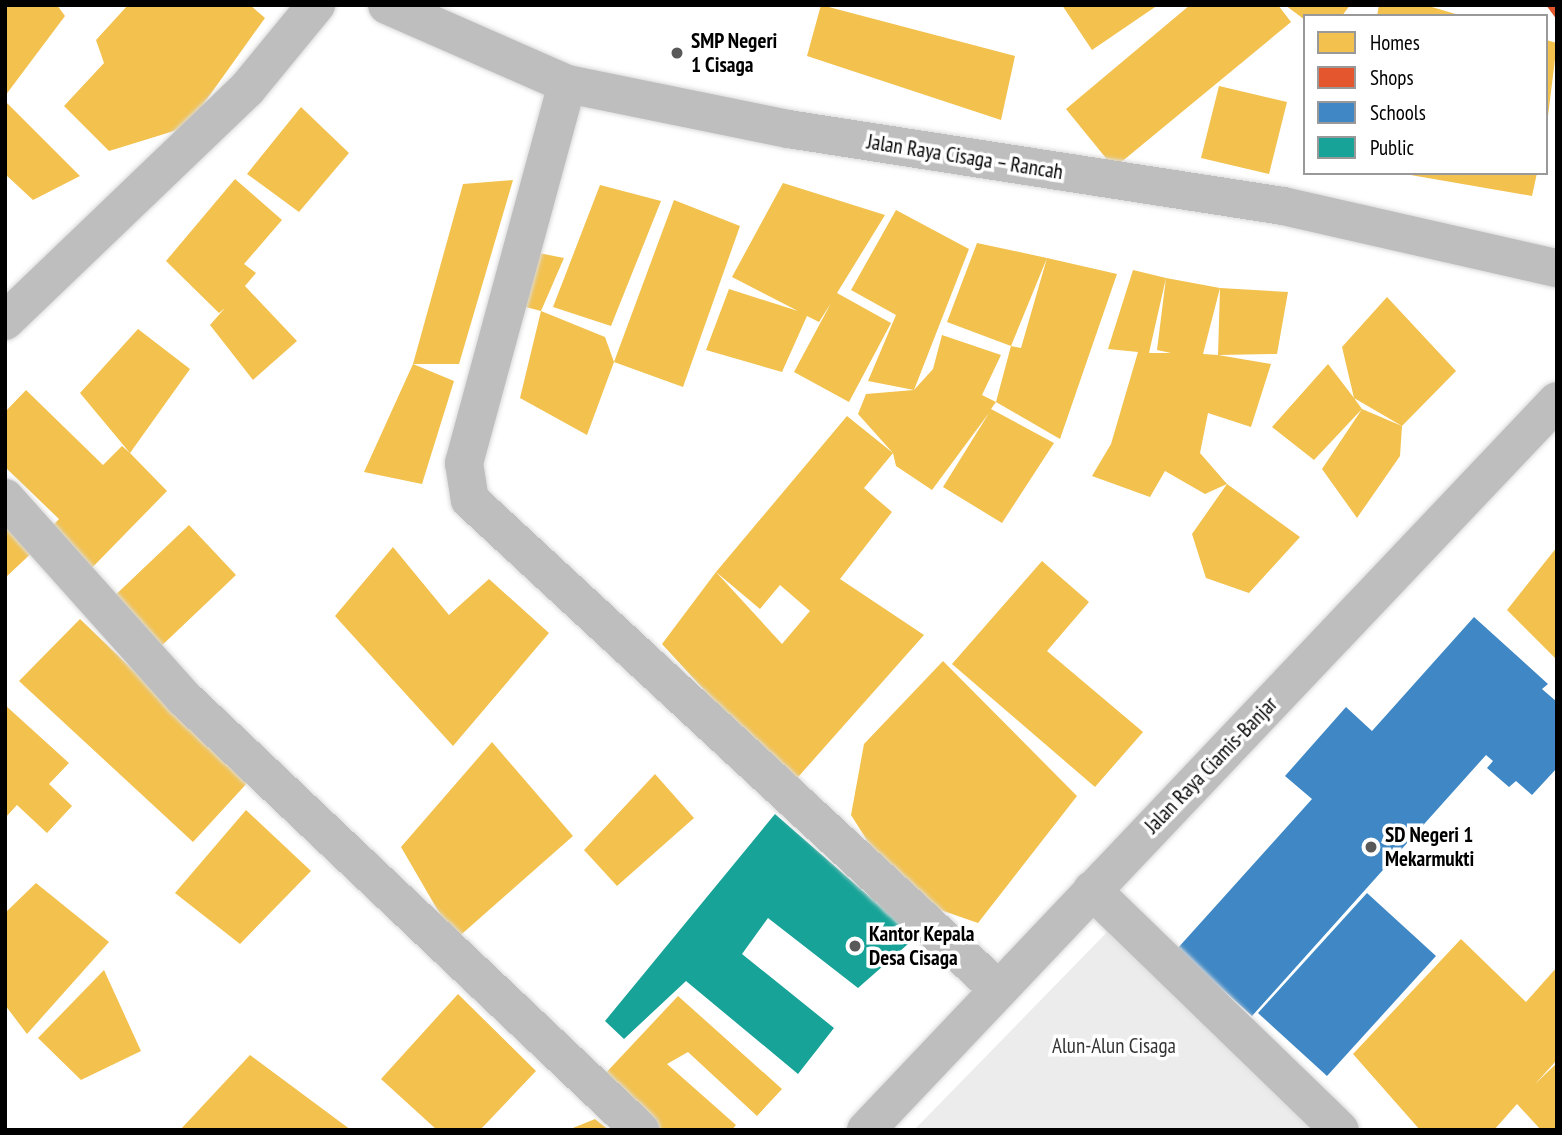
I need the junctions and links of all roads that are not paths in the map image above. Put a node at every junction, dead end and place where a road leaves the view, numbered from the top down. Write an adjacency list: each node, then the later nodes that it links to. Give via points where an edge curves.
1 (316, 5): 5 (main road, via 247,89)
2 (387, 5): 3 (main road, Jalan Raya Cisaga – Rancah)
3 (567, 84): 4 (main road, Jalan Raya Cisaga – Rancah, via 788,129 1283,206); 9 (main road, via 464,463 470,500)
4 (1557, 268)
5 (5, 321)
6 (1557, 401): 8 (main road, Jalan Raya Ciamis-Banjar)
7 (5, 498): 10 (main road, via 185,699)
8 (1092, 890): 9 (main road, Jalan Raya Ciamis-Banjar); 12 (main road)
9 (999, 990): 11 (main road, Jalan Raya Ciamis-Banjar)
10 (640, 1130)
11 (866, 1130)
12 (1340, 1130)

